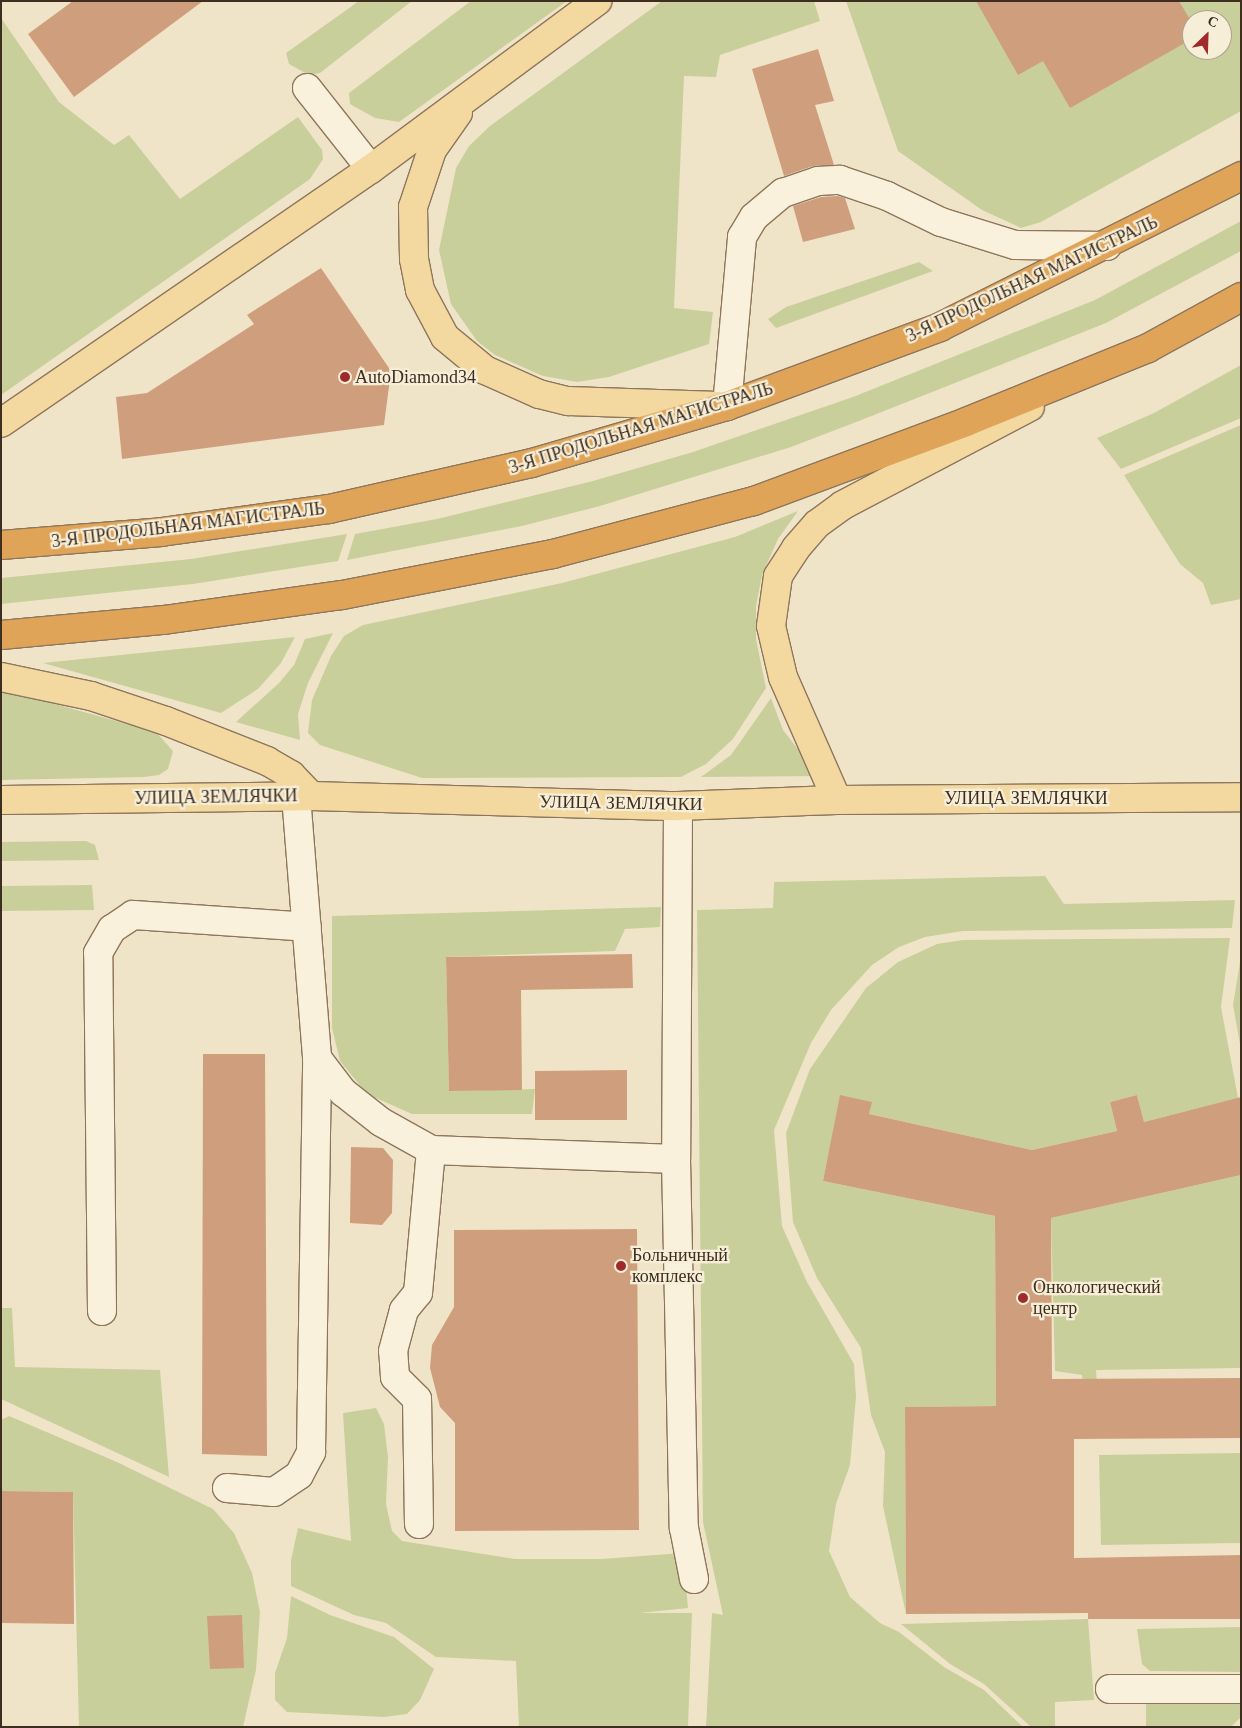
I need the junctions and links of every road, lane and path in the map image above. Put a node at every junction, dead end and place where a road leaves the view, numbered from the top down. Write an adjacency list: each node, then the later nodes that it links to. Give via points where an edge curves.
1 (597, 1): 2 (main road)
2 (487, 79): 4 (main road); 9 (main road, via 442,131 421,178 413,207 414,259 420,290 445,337 484,370 539,394 568,401)
3 (307, 88): 4 (lane)
4 (371, 169): 10 (main road)
5 (1241, 176): 6 (highway, 3-Я ПРОДОЛЬНАЯ МАГИСТРАЛЬ)
6 (1107, 246): 9 (highway, 3-Я ПРОДОЛЬНАЯ МАГИСТРАЛЬ, via 940,327); 9 (lane, via 1015,245 941,222 887,196 840,180 818,181 783,193 754,217 742,237)
7 (1241, 297): 8 (highway)
8 (1148, 348): 12 (highway, via 966,422 754,501 552,554 342,595 164,620); 17 (main road, via 869,489 817,524 796,548 778,576 771,626 792,703)
9 (727, 406): 11 (highway, 3-Я ПРОДОЛЬНАЯ МАГИСТРАЛЬ, via 532,463 329,509 161,532)
10 (1, 423)
11 (1, 545)
12 (1, 635)
13 (1, 677): 14 (main road, via 91,696 174,724 267,761 291,775)
14 (304, 796): 16 (main road, УЛИЦА ЗЕМЛЯЧКИ); 18 (main road, УЛИЦА ЗЕМЛЯЧКИ); 19 (lane)
15 (1241, 797): 17 (main road, УЛИЦА ЗЕМЛЯЧКИ)
16 (1, 800)
17 (837, 800): 18 (main road, УЛИЦА ЗЕМЛЯЧКИ)
18 (678, 806): 22 (lane)
19 (307, 927): 20 (lane); 23 (lane, via 133,915 112,929 98,953)
20 (318, 1058): 21 (lane, via 343,1092 364,1110); 24 (lane, via 311,1452 299,1475 274,1492)
21 (431, 1150): 22 (lane); 25 (lane, via 418,1292 404,1310 393,1351 395,1376 416,1399)
22 (676, 1159): 26 (lane, via 684,1528)
23 (102, 1312)
24 (227, 1488)
25 (419, 1524)
26 (694, 1579)
27 (1110, 1689): 28 (lane)
28 (1241, 1689)

